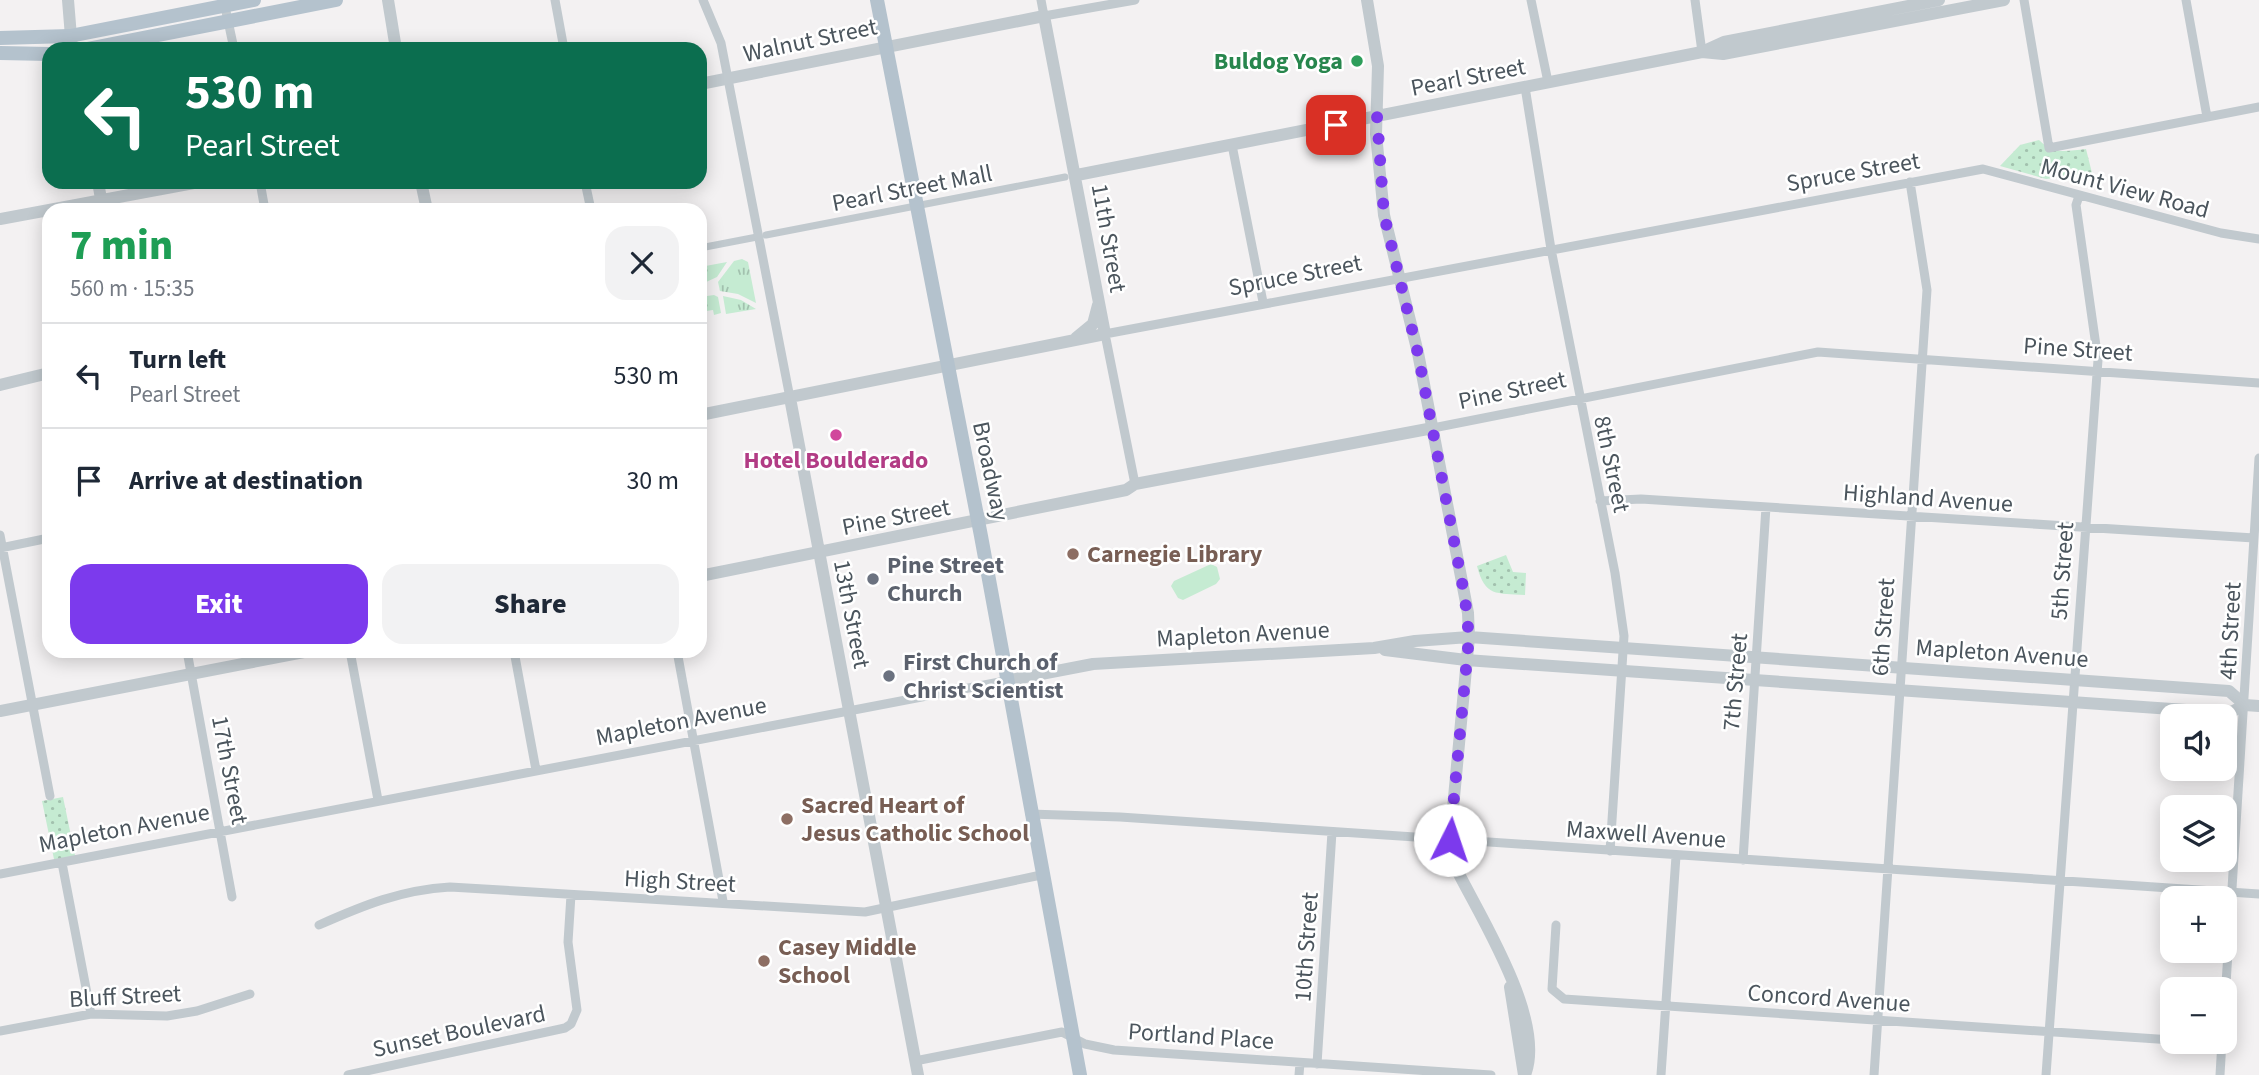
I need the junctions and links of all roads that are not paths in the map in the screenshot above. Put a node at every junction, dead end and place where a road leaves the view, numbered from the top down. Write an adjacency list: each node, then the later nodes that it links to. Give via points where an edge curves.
1 (68, 0): 26 (street)
2 (254, 0): 18 (main road)
3 (336, 0): 22 (main road)
4 (388, 0): 30 (street)
5 (555, 0): 31 (street)
6 (703, 0): 36 (street, 13th Street, via 719,34)
7 (877, 0): 32 (main road, Broadway)
8 (1041, 0): 19 (street, 11th Street)
9 (1135, 0): 19 (street, Walnut Street)
10 (1367, 0): 41 (street, via 1378,66)
11 (1531, 0): 37 (street)
12 (1695, 0): 33 (street)
13 (1861, 0): 21 (street)
14 (1939, 0): 21 (street, Pearl Street)
15 (2004, 0): 21 (street, Pearl Street)
16 (2024, 0): 42 (street, via 2049,148)
17 (2186, 0): 42 (street)
18 (225, 3): 22 (street); 27 (main road)
19 (1044, 16): 20 (street, Walnut Street); 24 (street, 11th Street)
20 (1017, 21): 24 (street, via 1033,22); 32 (street, Walnut Street)
21 (1865, 21): 33 (street, Pearl Street, via 1723,54)
22 (229, 22): 28 (main road); 29 (street)
23 (0, 38): 25 (main road)
24 (1049, 38): 45 (street, 11th Street)
25 (57, 42)
26 (71, 42)
27 (75, 42)
28 (124, 42)
29 (233, 42)
30 (395, 42)
31 (563, 42)
32 (886, 46): 36 (street, Walnut Street); 50 (main road, Broadway)
33 (1702, 52): 37 (street, Pearl Street)
34 (0, 53): 35 (main road)
35 (42, 54)
36 (729, 78): 38 (street, Walnut Street); 69 (street, 13th Street)
37 (1548, 82): 39 (street, Pearl Street)
38 (707, 83)
39 (1525, 87): 41 (street, Pearl Street); 57 (street, 8th Street)
40 (2259, 107): 42 (street)
41 (1377, 116): 43 (street, Pearl Street); 58 (street, via 1384,215)
42 (2207, 117)
43 (1232, 145): 45 (street, Pearl Street); 60 (street)
44 (1983, 169): 46 (street, Spruce Street); 48 (street, Mount View Road)
45 (1071, 176): 50 (street, Pearl Street Mall); 59 (street, 11th Street)
46 (1910, 182): 57 (street, Spruce Street); 63 (street, 6th Street, via 1927,290)
47 (169, 189): 49 (street)
48 (2079, 196): 55 (street, Mount View Road); 65 (street, 5th Street, via 2076,205 2098,344)
49 (110, 203)
50 (916, 207): 53 (street, Pearl Street Mall); 64 (main road, Broadway)
51 (42, 213): 52 (street)
52 (0, 219)
53 (766, 235)
54 (757, 237): 56 (street)
55 (2259, 239)
56 (707, 247)
57 (1551, 249): 58 (street, Spruce Street); 70 (street, 8th Street)
58 (1399, 277): 60 (street, Spruce Street); 72 (street)
59 (1098, 295): 61 (street, 11th Street); 62 (street, via 1093,324)
60 (1263, 302): 61 (street, Spruce Street)
61 (1105, 334): 62 (street, Spruce Street); 74 (street, 11th Street)
62 (1072, 341): 64 (street, Spruce Street)
63 (1922, 360): 65 (street, Pine Street); 70 (street, Pine Street, via 1818,352); 77 (street, 6th Street)
64 (946, 366): 69 (street, Spruce Street); 78 (main road, Broadway)
65 (2097, 372): 67 (street, Pine Street); 79 (street, 5th Street)
66 (42, 375): 68 (street)
67 (2259, 383)
68 (0, 385)
69 (789, 392): 71 (street, Spruce Street); 84 (street, 13th Street)
70 (1579, 398): 72 (street, Pine Street); 75 (street, 8th Street)
71 (707, 413)
72 (1433, 428): 74 (street, Pine Street); 86 (street)
73 (2259, 458): 81 (street, 4th Street)
74 (1135, 484): 78 (street, Pine Street, via 1126,490)
75 (1600, 500): 76 (street, Highland Avenue); 88 (street, 8th Street)
76 (1766, 507): 77 (street, Highland Avenue); 89 (street, 7th Street)
77 (1912, 516): 79 (street, Highland Avenue); 96 (street, 6th Street)
78 (976, 521): 84 (street, Pine Street); 100 (main road, Broadway)
79 (2085, 527): 81 (street, Highland Avenue); 99 (street, 5th Street)
80 (0, 535): 83 (street)
81 (2254, 538): 105 (street, 4th Street)
82 (42, 539): 83 (street)
83 (1, 548): 104 (street)
84 (818, 552): 85 (street, Pine Street); 107 (street, 13th Street)
85 (707, 575)
86 (1469, 637): 87 (street, Mapleton Avenue); 88 (street, Mapleton Avenue); 95 (street)
87 (1374, 648): 95 (street, Mapleton Avenue); 100 (street, Mapleton Avenue, via 1093,664)
88 (1624, 648): 89 (street, Mapleton Avenue); 97 (street, 8th Street)
89 (1756, 657): 96 (street, Mapleton Avenue); 101 (street, 7th Street)
90 (188, 658): 98 (street, 17th Street)
91 (271, 658): 98 (street)
92 (351, 658): 112 (street)
93 (514, 658): 110 (street)
94 (678, 658): 109 (street)
95 (1466, 660): 97 (street, Mapleton Avenue); 116 (street)
96 (1902, 667): 99 (street, Mapleton Avenue); 102 (street, 6th Street)
97 (1622, 671): 101 (street, Mapleton Avenue); 117 (street, 8th Street)
98 (191, 673): 104 (street); 114 (street, 17th Street)
99 (2074, 680): 103 (street, 5th Street); 105 (street, Mapleton Avenue, via 2229,691)
100 (1005, 681): 107 (street, Mapleton Avenue); 113 (main road, Broadway)
101 (1752, 681): 102 (street, Mapleton Avenue); 119 (street, 7th Street)
102 (1900, 689): 103 (street, Mapleton Avenue); 121 (street, 6th Street)
103 (2072, 703): 105 (street, Mapleton Avenue, via 2229,713); 124 (street, 5th Street)
104 (31, 705): 108 (street); 111 (street)
105 (2245, 705): 106 (street, Mapleton Avenue); 125 (street, 4th Street)
106 (2259, 706)
107 (850, 710): 109 (street, Mapleton Avenue); 132 (street, 13th Street)
108 (0, 711)
109 (694, 740): 110 (street, Mapleton Avenue); 131 (street)
110 (536, 770): 112 (street, Mapleton Avenue)
111 (50, 796)
112 (378, 800): 114 (street, Mapleton Avenue)
113 (1030, 814): 115 (street, Maxwell Avenue); 123 (main road, Broadway)
114 (220, 831): 120 (street, Mapleton Avenue); 130 (street, 17th Street)
115 (1332, 832): 116 (street, Maxwell Avenue); 146 (street, 10th Street)
116 (1450, 840): 117 (street, Maxwell Avenue); 152 (street, via 1459,874 1510,980)
117 (1610, 851): 118 (street, Maxwell Avenue)
118 (1676, 856): 119 (street, Maxwell Avenue); 136 (street)
119 (1742, 860): 121 (street, Maxwell Avenue)
120 (62, 863): 122 (street, Mapleton Avenue); 137 (street)
121 (1888, 869): 124 (street, Maxwell Avenue); 138 (street, 6th Street)
122 (0, 874)
123 (1041, 875): 132 (street, High Street); 141 (main road, Broadway)
124 (2060, 881): 126 (street, Maxwell Avenue); 140 (street, 5th Street)
125 (2232, 886)
126 (2160, 887)
127 (2237, 892): 128 (street, Maxwell Avenue)
128 (2259, 894)
129 (570, 895): 131 (street, High Street); 133 (street, High Street, via 417,889 373,901); 147 (street, Sunset Boulevard, via 568,942 577,1010 571,1024)
130 (232, 897)
131 (723, 901): 132 (street, High Street, via 865,912)
132 (886, 906): 144 (street, 13th Street)
133 (319, 925)
134 (1556, 925): 136 (street, Concord Avenue, via 1552,989 1560,998)
135 (250, 994): 137 (street, Bluff Street, via 197,1012 167,1016)
136 (1665, 1006): 138 (street, Concord Avenue); 153 (street)
137 (91, 1014): 139 (street, Bluff Street)
138 (1878, 1020): 140 (street, Concord Avenue); 154 (street, 6th Street)
139 (0, 1031)
140 (2049, 1032): 142 (street, Concord Avenue); 155 (street, 5th Street)
141 (1070, 1034): 144 (street, Portland Place, via 1052,1033); 145 (street, Portland Place, via 1085,1044 1114,1050); 149 (main road, Broadway)
142 (2160, 1039)
143 (2221, 1054): 156 (street)
144 (915, 1062): 148 (street, 13th Street)
145 (1300, 1063): 146 (street, Portland Place); 150 (street)
146 (1317, 1064): 151 (street, Portland Place)
147 (348, 1075)
148 (918, 1075)
149 (1080, 1075)
150 (1299, 1075)
151 (1491, 1075)
152 (1525, 1075)
153 (1661, 1075)
154 (1874, 1075)
155 (2046, 1075)
156 (2220, 1075)

